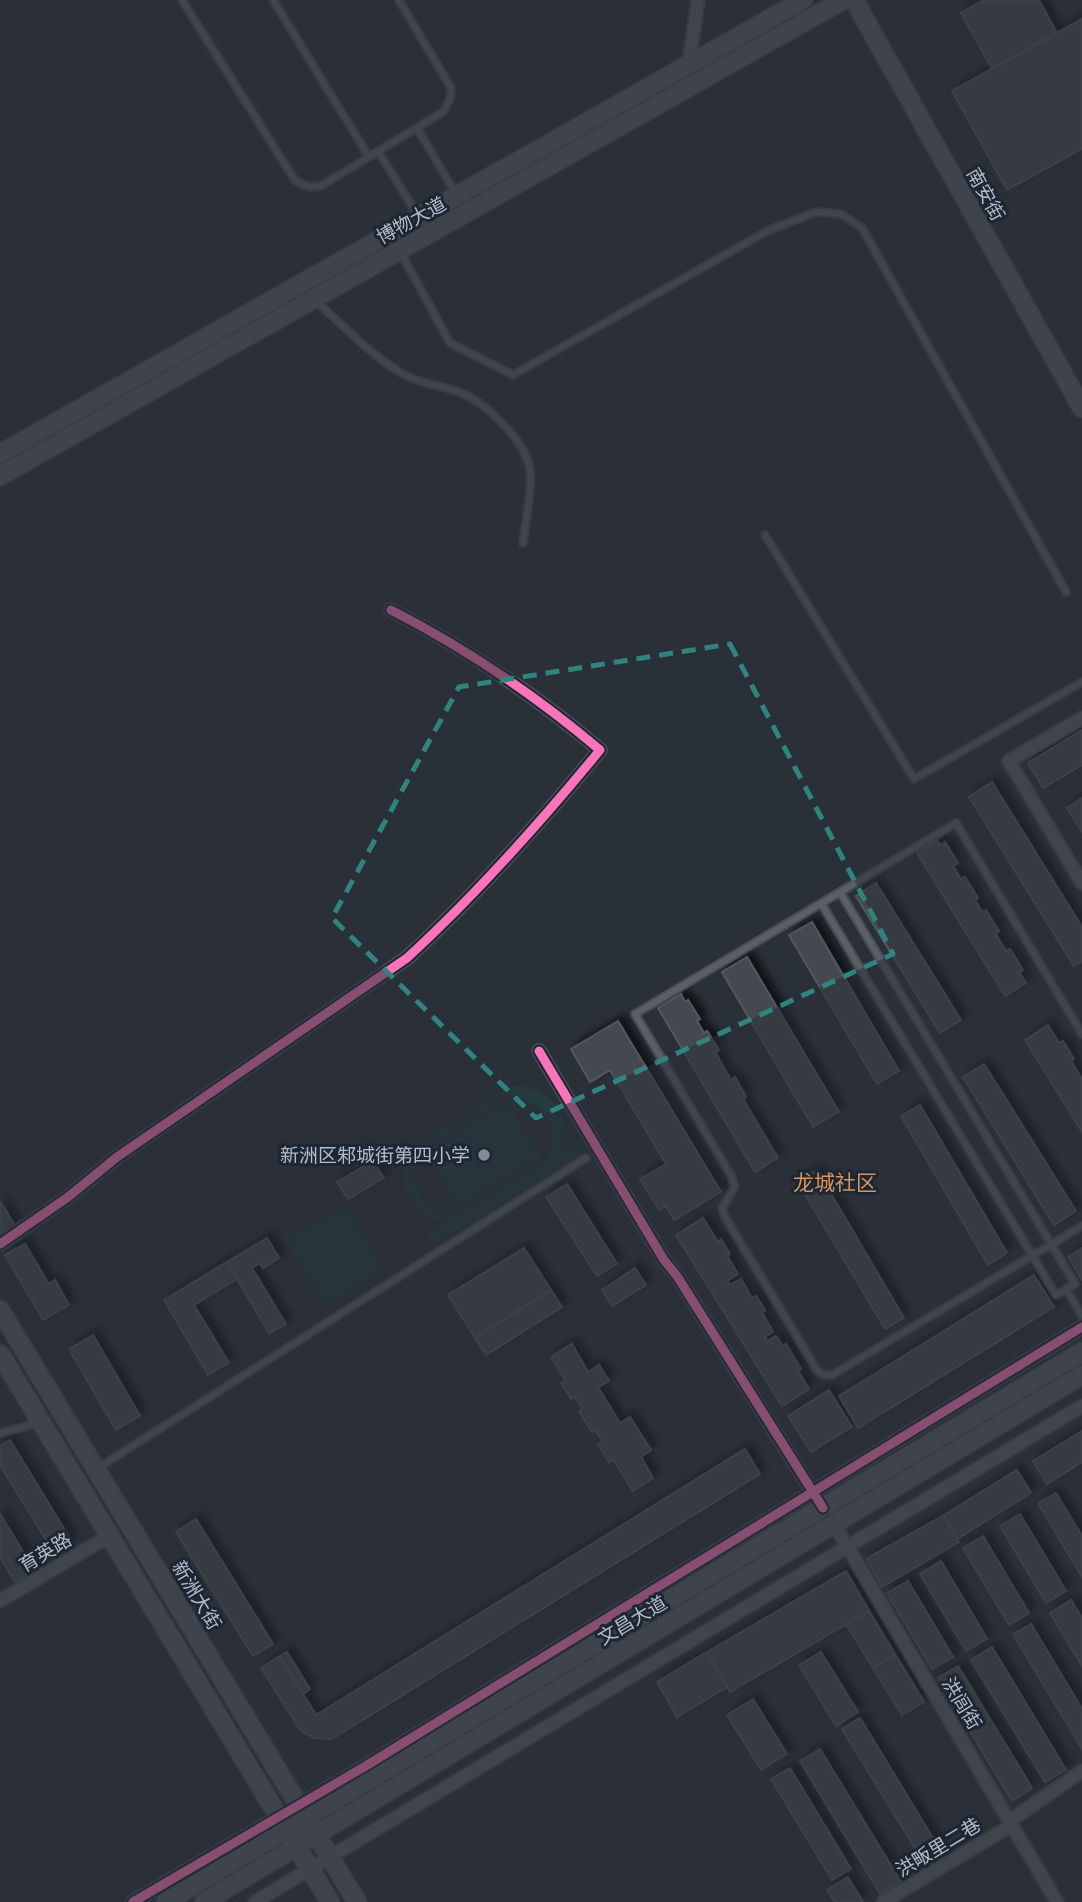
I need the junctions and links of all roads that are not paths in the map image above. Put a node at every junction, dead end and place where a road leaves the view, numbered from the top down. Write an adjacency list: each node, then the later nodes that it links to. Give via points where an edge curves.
1 (182, 0): 11 (lane, via 294,179 321,186)
2 (273, 0): 11 (lane)
3 (399, 0): 9 (lane, via 452,88 443,112)
4 (698, 0): 8 (street)
5 (803, 0): 8 (main road, 博物大道)
6 (843, 0): 14 (main road, 博物大道)
7 (853, 0): 16 (main road, 南安街)
8 (689, 64): 12 (main road, 博物大道)
9 (417, 128): 10 (lane); 12 (lane)
10 (378, 151): 11 (lane); 13 (lane)
11 (369, 157)
12 (457, 195): 13 (main road, 博物大道)
13 (419, 217): 17 (main road, 博物大道)
14 (399, 251): 15 (main road, 博物大道); 21 (lane, via 450,343 513,375 767,231 816,212 849,217 862,228)
15 (314, 299): 18 (main road, 博物大道); 20 (lane, via 397,369 477,401 515,438 530,472)
16 (1082, 408)
17 (0, 454)
18 (0, 476)
19 (765, 536): 23 (lane, via 914,779)
20 (523, 544)
21 (1066, 592)
22 (391, 610): 32 (street, via 496,670 600,750 542,821 407,958 117,1157)
23 (1082, 682)
24 (1082, 718): 25 (street, via 1009,761)
25 (1082, 883)
26 (840, 892): 27 (lane); 28 (lane, via 956,823); 33 (lane)
27 (821, 903): 34 (lane); 34 (lane, via 635,1014 732,1175 735,1187 722,1208 732,1229 823,1375 832,1375)
28 (1082, 1034)
29 (539, 1051): 46 (street, via 664,1260)
30 (586, 1158): 45 (lane)
31 (1082, 1226): 33 (lane)
32 (0, 1244)
33 (1051, 1244): 34 (lane); 35 (lane, via 1075,1283)
34 (1032, 1256): 35 (lane, via 1056,1295)
35 (1066, 1289): 37 (lane)
36 (0, 1310): 45 (main road, 新洲大街)
37 (1082, 1316)
38 (1082, 1327): 46 (street)
39 (1082, 1352): 47 (main road, 文昌大道)
40 (0, 1354): 43 (main road)
41 (1082, 1375): 48 (main road, 文昌大道)
42 (1082, 1406): 50 (street)
43 (41, 1423): 44 (lane); 49 (main road)
44 (0, 1433)
45 (96, 1469): 53 (main road, 新洲大街)
46 (813, 1492): 47 (street); 53 (street)
47 (822, 1508): 53 (main road, 文昌大道)
48 (834, 1524): 50 (street, 洪闾街); 56 (main road, 文昌大道)
49 (109, 1536): 51 (street, 育英路); 54 (main road)
50 (847, 1547): 55 (street, 洪闾街); 58 (street)
51 (0, 1601)
52 (1082, 1771): 55 (street, 洪畈里二巷)
53 (302, 1812): 54 (main road, 文昌大道); 56 (main road, 新洲大街)
54 (283, 1823): 57 (main road); 61 (street); 62 (main road, 文昌大道)
55 (1011, 1823): 60 (street, 洪畈里二巷); 67 (street, 洪闾街)
56 (316, 1835): 57 (main road, 文昌大道); 58 (main road, 新洲大街)
57 (296, 1846): 59 (main road); 63 (main road, 文昌大道)
58 (330, 1857): 59 (street); 66 (main road, 新洲大街)
59 (310, 1869): 64 (street); 65 (main road)
60 (892, 1900)
61 (133, 1902)
62 (166, 1902)
63 (204, 1902)
64 (255, 1902)
65 (330, 1902)
66 (357, 1902)
67 (1057, 1902)

